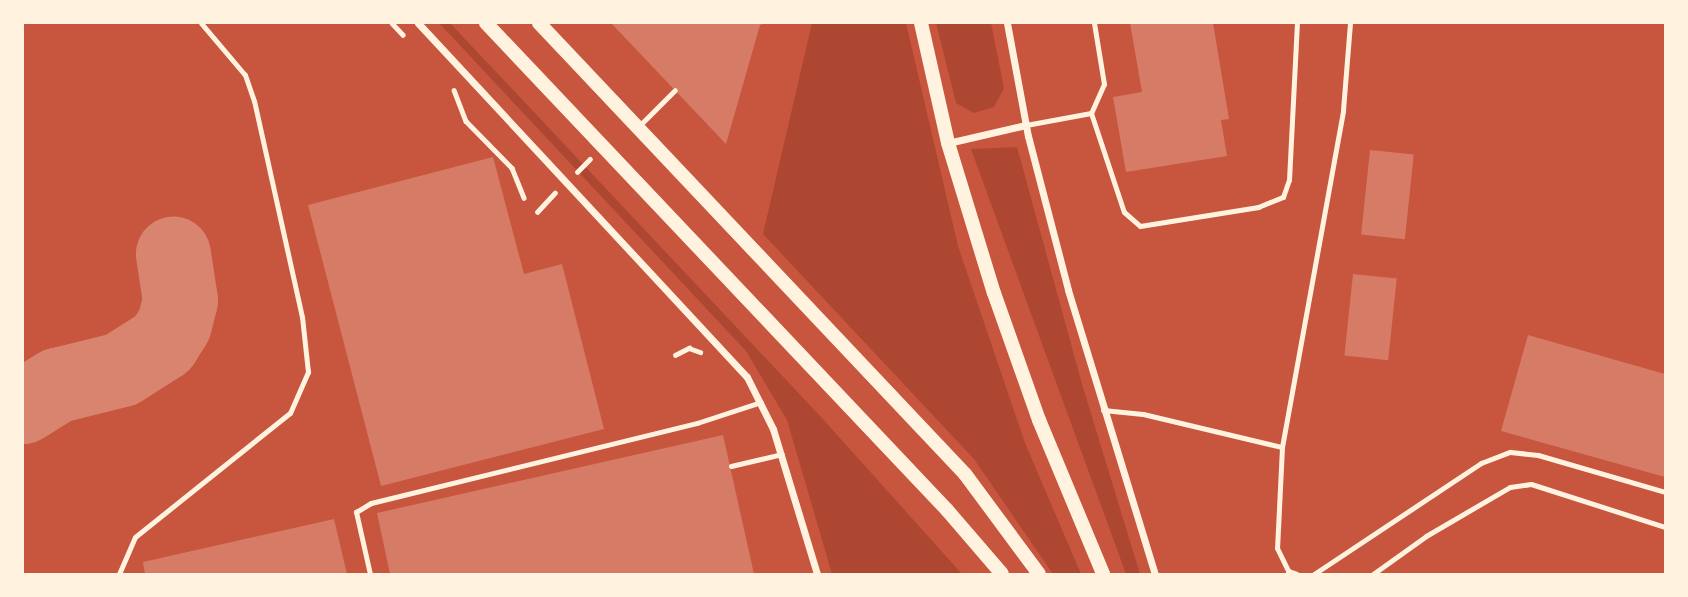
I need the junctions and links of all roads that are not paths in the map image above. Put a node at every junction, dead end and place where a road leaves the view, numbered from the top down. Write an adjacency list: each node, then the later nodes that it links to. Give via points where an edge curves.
1 (201, 23): 22 (lane, via 245,75 254,101 302,317 308,372 290,412 135,537)
2 (418, 23): 15 (street, via 723,345)
3 (486, 23): 25 (main road)
4 (539, 23): 13 (main road)
5 (921, 23): 14 (main road)
6 (1007, 23): 12 (street)
7 (1094, 23): 11 (lane, via 1104,84)
8 (1297, 23): 11 (lane, via 1289,180 1275,204 1140,226 1124,212)
9 (1350, 23): 17 (lane, via 1343,110)
10 (675, 90): 13 (lane)
11 (1091, 113): 12 (lane)
12 (1026, 125): 14 (street); 16 (street)
13 (638, 127): 26 (main road, via 965,474)
14 (948, 143): 27 (main road, via 1014,354)
15 (761, 402): 18 (street); 23 (lane, via 696,423 372,503 356,512)
16 (1102, 410): 17 (lane, via 1143,414); 28 (street)
17 (1282, 447): 29 (lane, via 1277,548 1289,571)
18 (782, 454): 19 (lane); 24 (street)
19 (731, 466)
20 (1665, 492): 30 (lane, via 1538,455 1510,452 1481,463)
21 (1665, 527): 31 (lane, via 1531,484 1510,487 1437,529)
22 (119, 574)
23 (370, 574)
24 (817, 574)
25 (1002, 574)
26 (1039, 574)
27 (1103, 574)
28 (1155, 574)
29 (1297, 574)
30 (1314, 574)
31 (1373, 574)

